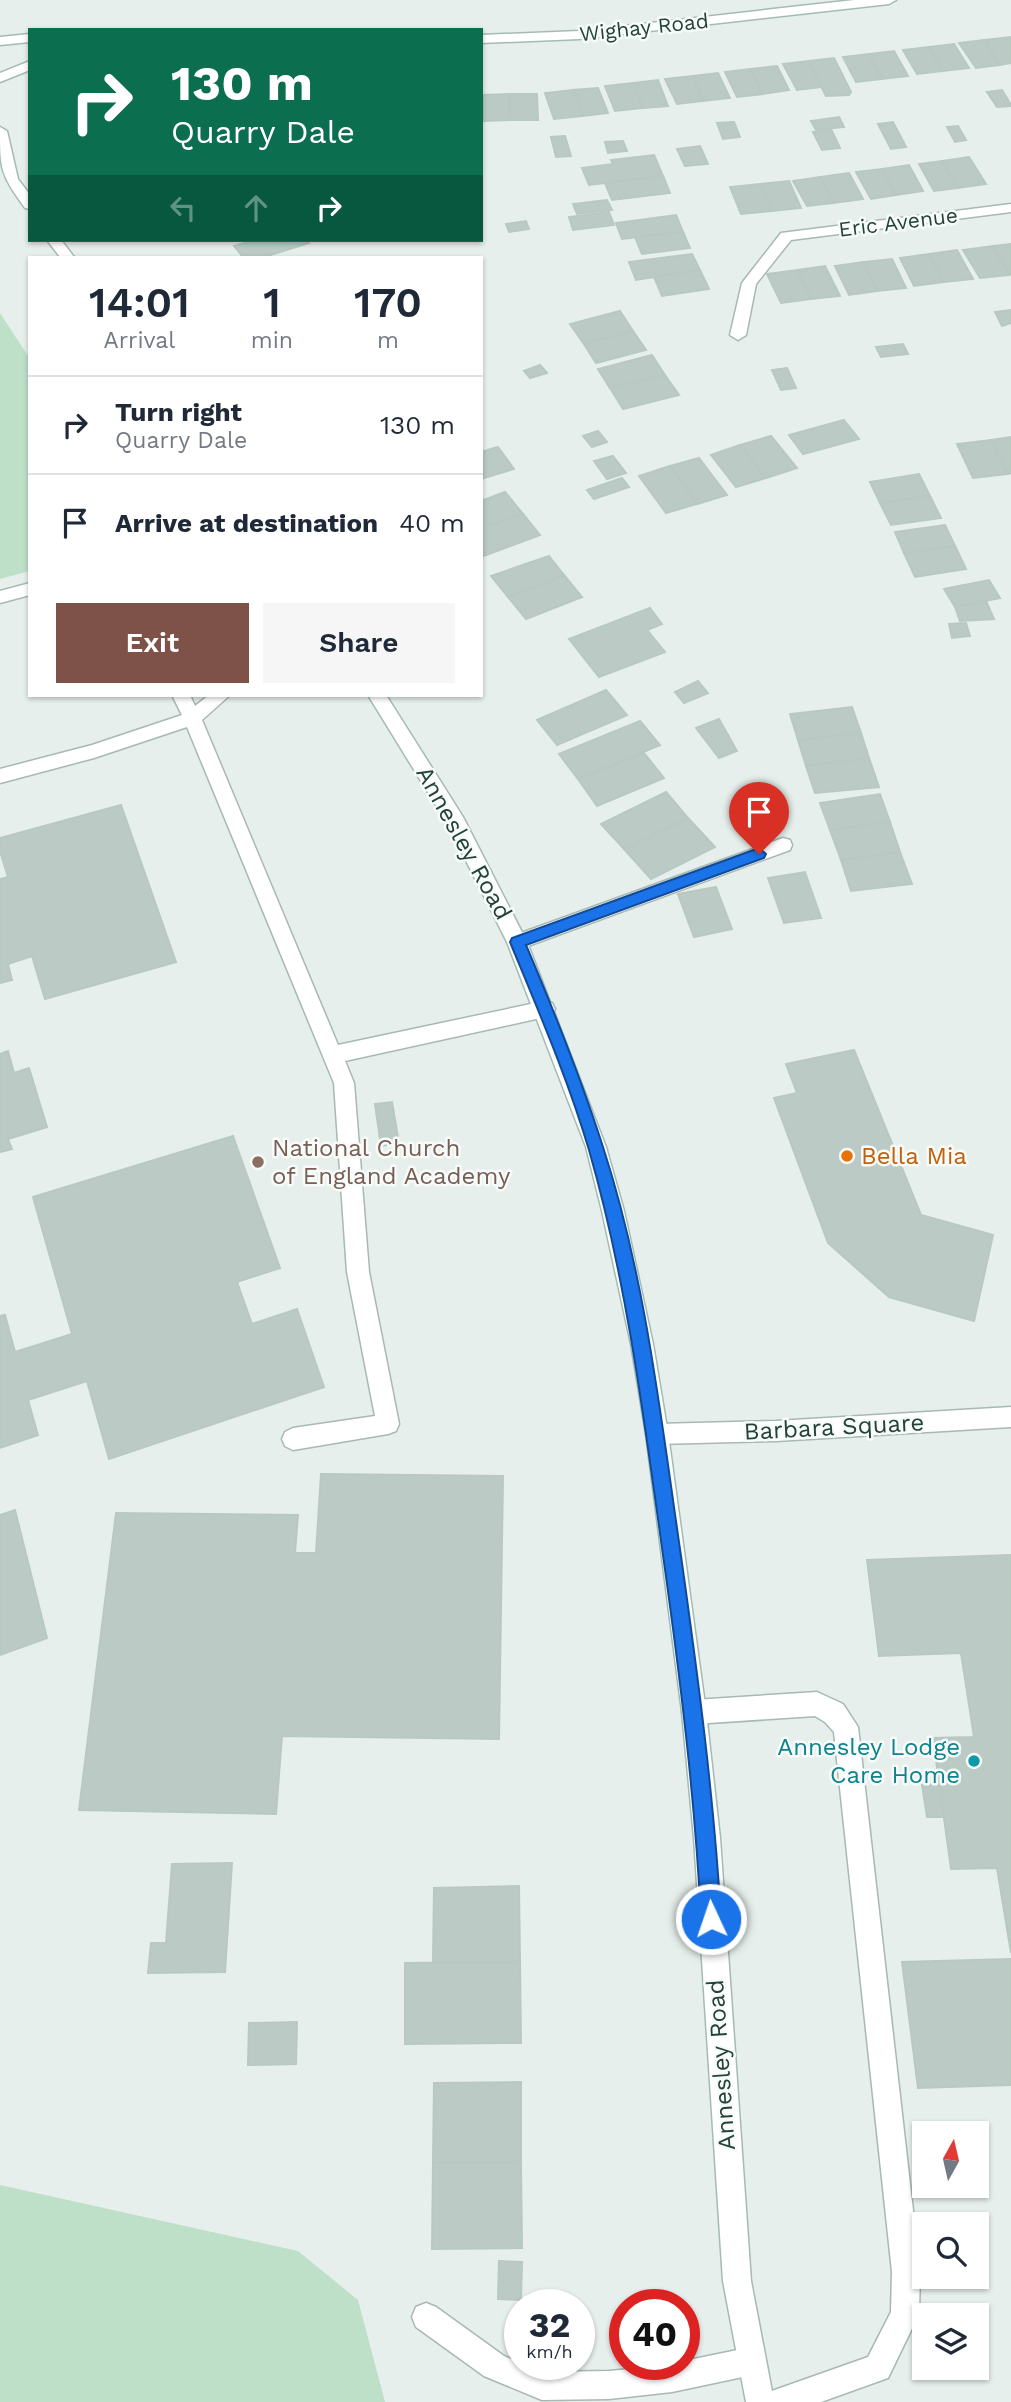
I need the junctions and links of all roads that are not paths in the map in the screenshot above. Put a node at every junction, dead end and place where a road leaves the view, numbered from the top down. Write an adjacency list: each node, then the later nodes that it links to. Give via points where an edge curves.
1 (889, 0): 2 (street, Wighay Road)
2 (817, 4): 4 (street, Wighay Road, via 579,35)
3 (28, 38): 5 (street)
4 (483, 39)
5 (0, 41)
6 (28, 66): 7 (street)
7 (0, 78)
8 (0, 131): 9 (street)
9 (6, 176): 10 (street)
10 (28, 203)
11 (1011, 208): 14 (street, Eric Avenue, via 786,236 749,283)
12 (56, 242): 13 (street)
13 (66, 256)
14 (738, 335)
15 (28, 590): 16 (street)
16 (0, 597)
17 (182, 697): 20 (street)
18 (218, 697): 20 (street)
19 (378, 697): 23 (street, Annesley Road, via 456,822)
20 (192, 718): 21 (street); 25 (street)
21 (0, 776)
22 (783, 845): 23 (street)
23 (517, 942): 24 (street, Annesley Road)
24 (545, 1009): 25 (street); 27 (street, Annesley Road, via 610,1198)
25 (332, 1055): 28 (street, via 344,1083 358,1272 388,1424)
26 (1011, 1417): 27 (street, Barbara Square)
27 (657, 1434): 29 (street, Annesley Road)
28 (293, 1438)
29 (694, 1712): 31 (street, Annesley Road, via 737,2281); 33 (street, via 817,1704 834,1713 846,1727 906,2272 905,2314 878,2368)
30 (426, 2317): 31 (street, via 494,2366 542,2386 672,2378)
31 (752, 2361): 32 (street, Annesley Road)
32 (760, 2402)
33 (779, 2402)

